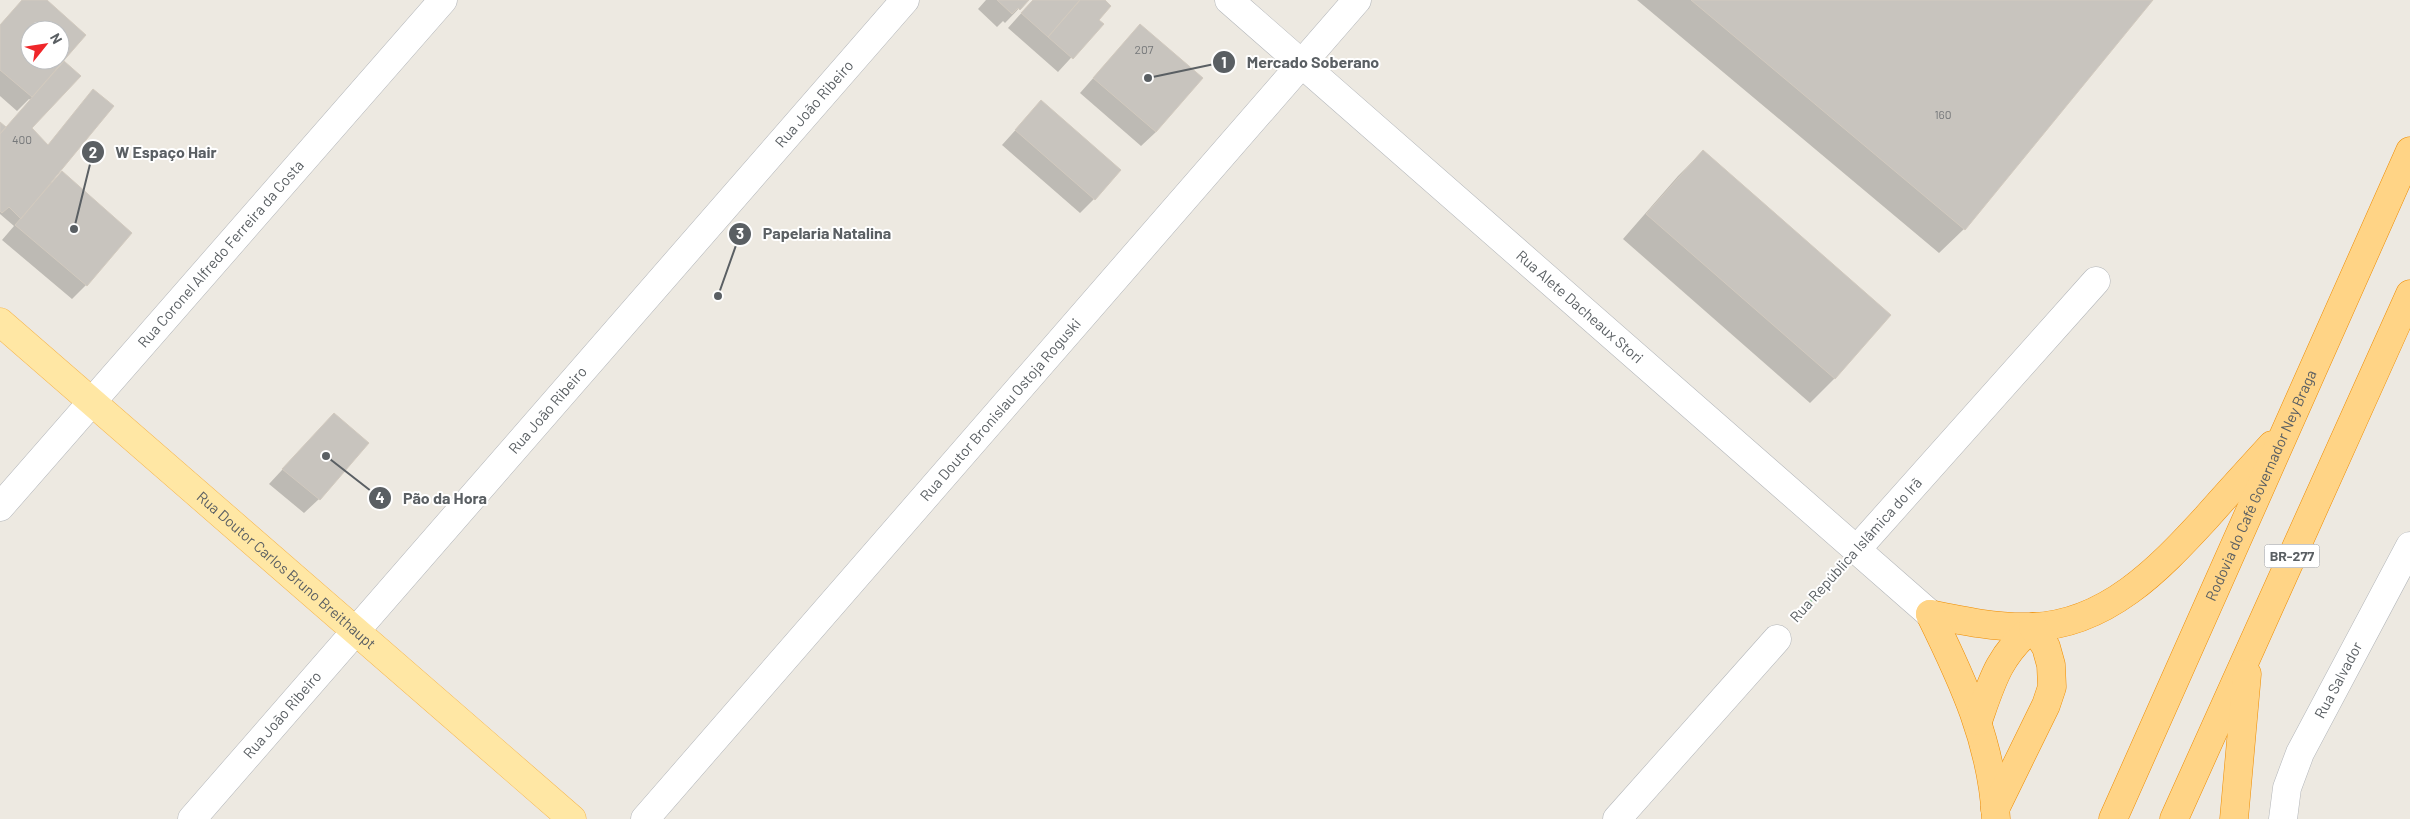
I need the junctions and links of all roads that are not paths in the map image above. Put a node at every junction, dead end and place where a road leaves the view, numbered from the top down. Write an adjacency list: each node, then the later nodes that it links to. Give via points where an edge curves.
1 (443, 0): 10 (street, Rua Coronel Alfredo Ferreira da Costa)
2 (904, 0): 17 (street, Rua João Ribeiro)
3 (1229, 0): 5 (street, Rua Alete Dacheaux Stori)
4 (1357, 0): 5 (street, Rua Doutor Bronislau Ostoja Roguski)
5 (1302, 64): 14 (street, Rua Alete Dacheaux Stori); 24 (street, Rua Doutor Bronislau Ostoja Roguski)
6 (2410, 151): 11 (highway, Rodovia do Café Governador Ney Braga)
7 (2096, 281): 14 (street, Rua República Islâmica do Irã)
8 (2410, 294): 19 (highway, BR-277)
9 (0, 322): 10 (main road, Rua Doutor Carlos Bruno Breithaupt)
10 (93, 402): 12 (street, Rua Coronel Alfredo Ferreira da Costa); 17 (main road, Rua Doutor Carlos Bruno Breithaupt)
11 (2288, 427): 16 (highway, via 2169,558 2140,584 2111,603 2075,619); 26 (highway, Rodovia do Café Governador Ney Braga)
12 (0, 507)
13 (2410, 546): 29 (street, Rua Salvador, via 2300,754 2287,788)
14 (1857, 549): 15 (street, Rua Alete Dacheaux Stori)
15 (1930, 614): 16 (highway, via 1997,626); 20 (highway, via 1957,668)
16 (2032, 627): 20 (highway, via 2002,658); 21 (highway, via 2046,647 2052,687)
17 (356, 630): 22 (street, Rua João Ribeiro); 23 (main road, Rua Doutor Carlos Bruno Breithaupt)
18 (1777, 639): 25 (street)
19 (2250, 651): 27 (highway, BR-277); 28 (highway)
20 (1978, 721): 21 (highway, via 1988,761)
21 (1994, 816)
22 (192, 819)
23 (572, 819)
24 (645, 819)
25 (1617, 819)
26 (2113, 819)
27 (2174, 819)
28 (2234, 819)
29 (2283, 819)

